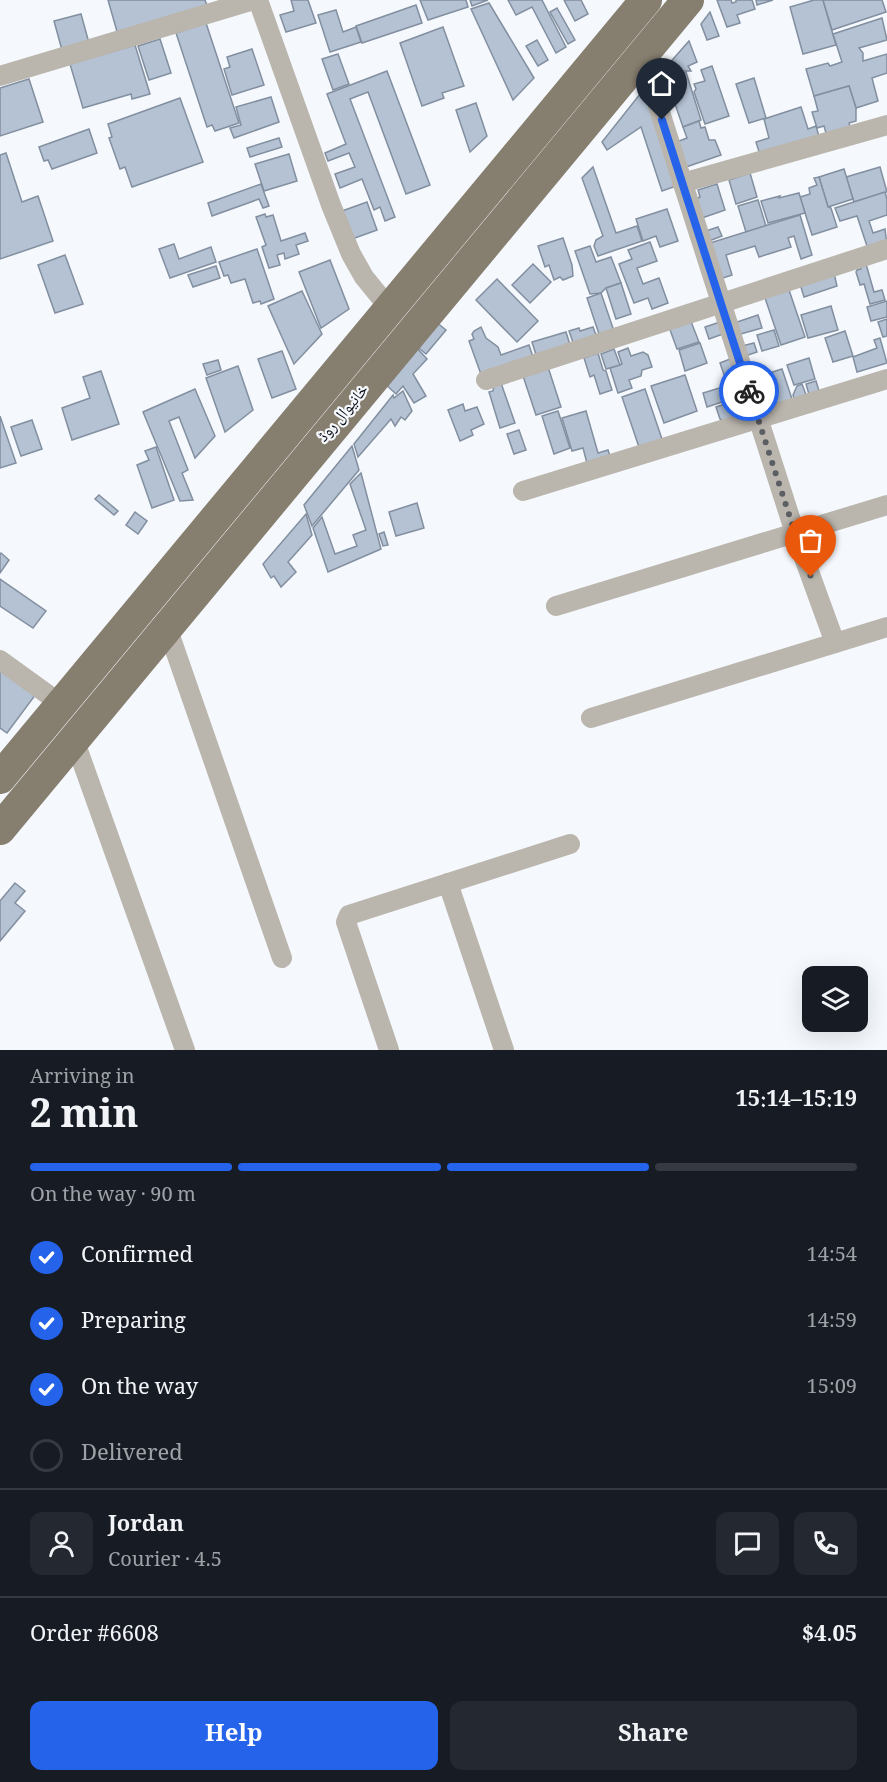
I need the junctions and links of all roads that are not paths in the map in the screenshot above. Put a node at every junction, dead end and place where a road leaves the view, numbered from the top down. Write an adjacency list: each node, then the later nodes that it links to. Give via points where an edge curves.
1 (254, 0): 6 (street)
2 (258, 0): 11 (street, via 351,254)
3 (646, 0): 11 (main road, خانیوال روڈ)
4 (688, 0): 5 (main road, خانیوال روڈ)
5 (642, 56): 8 (street); 19 (main road, خانیوال روڈ)
6 (2, 70)
7 (887, 125): 8 (street)
8 (682, 183): 10 (street)
9 (887, 249): 10 (street)
10 (721, 303): 13 (street); 14 (street)
11 (390, 309): 23 (main road, خانیوال روڈ)
12 (887, 379): 14 (street)
13 (486, 380)
14 (758, 418): 15 (street); 17 (street)
15 (523, 491)
16 (887, 505): 17 (street)
17 (795, 533): 18 (street); 21 (street)
18 (556, 606)
19 (167, 627): 25 (main road, خانیوال روڈ); 30 (street)
20 (887, 627): 21 (street)
21 (835, 643): 24 (street)
22 (0, 660): 23 (street)
23 (61, 704): 26 (main road, خانیوال روڈ)
24 (591, 718)
25 (74, 739): 27 (main road, خانیوال روڈ); 31 (street)
26 (0, 778)
27 (0, 829)
28 (570, 844): 29 (street)
29 (448, 883): 32 (street, via 349,915 346,922); 33 (street)
30 (282, 958)
31 (185, 1050)
32 (389, 1050)
33 (504, 1050)

